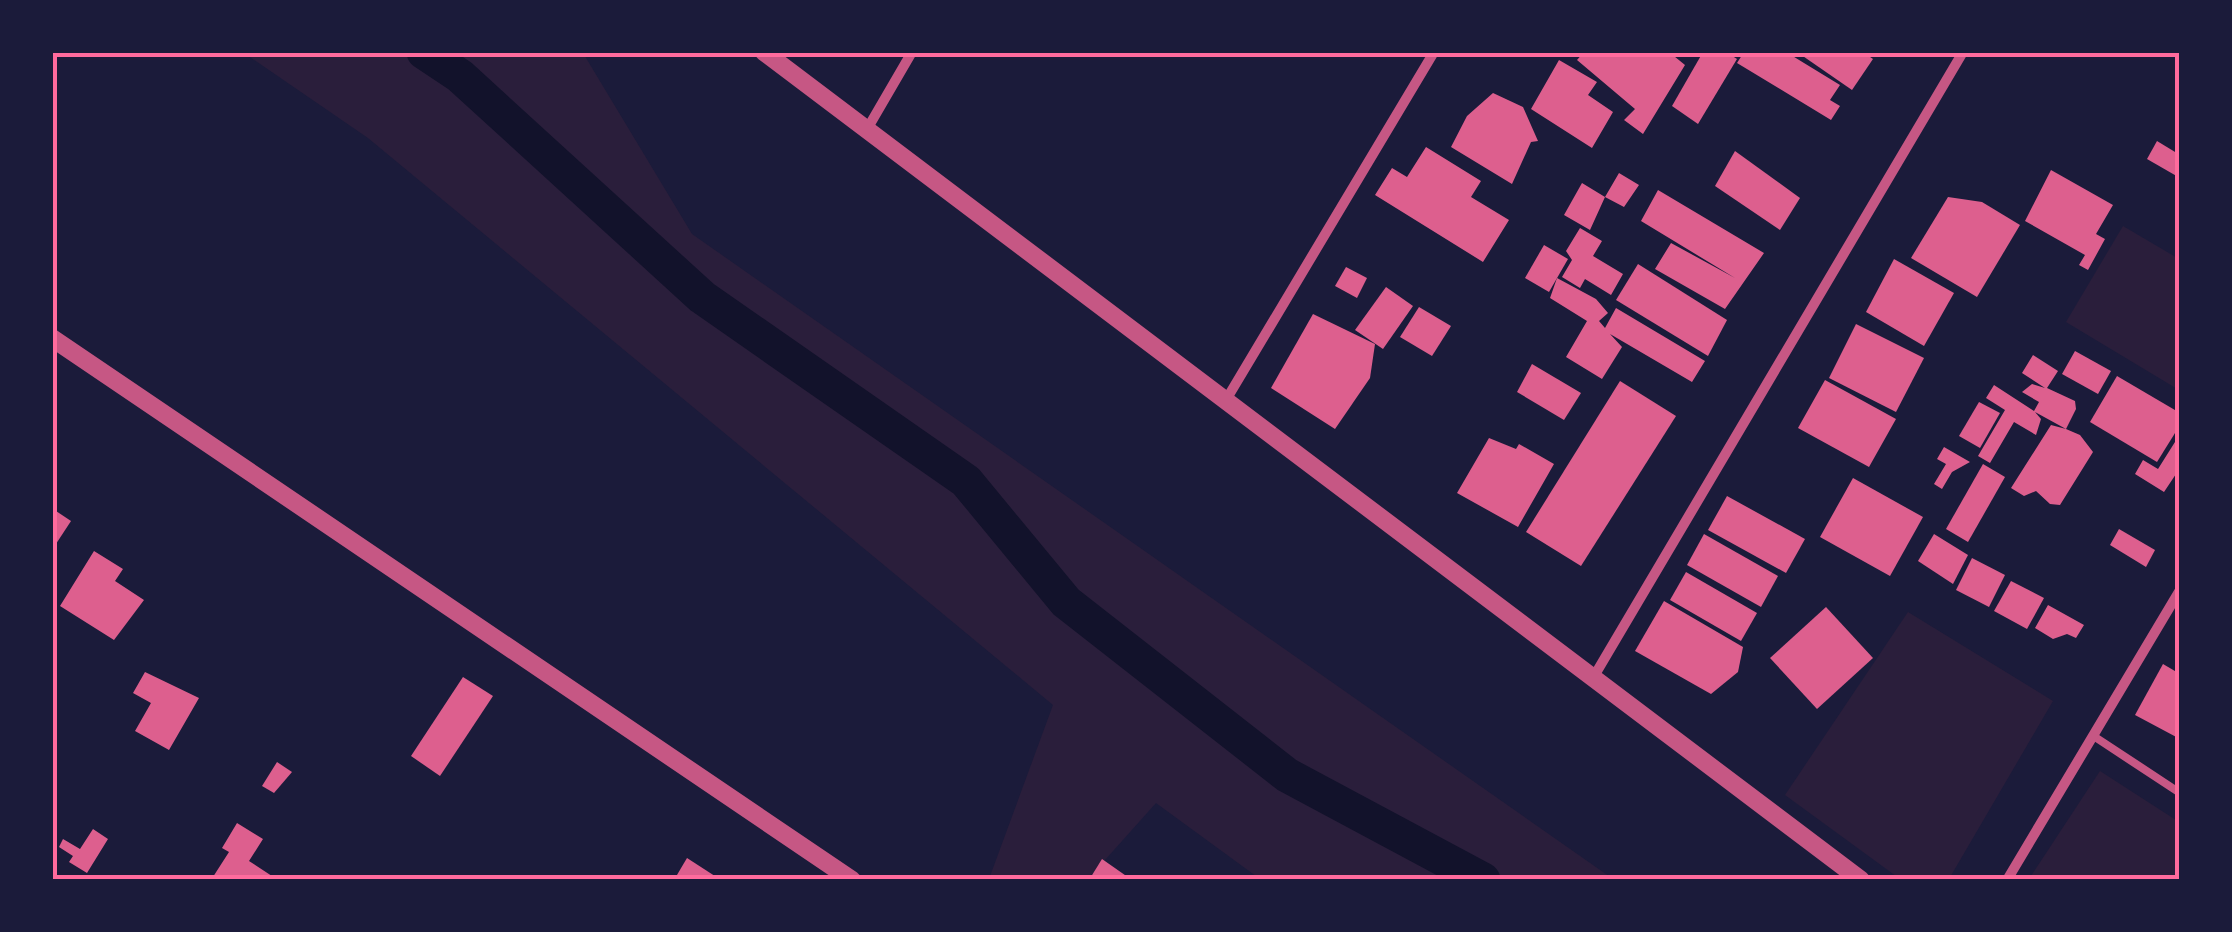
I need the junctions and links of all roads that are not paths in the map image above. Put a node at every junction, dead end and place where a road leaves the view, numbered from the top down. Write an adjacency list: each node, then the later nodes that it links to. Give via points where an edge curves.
1 (764, 52): 5 (street)
2 (912, 52): 5 (street)
3 (1434, 52): 7 (street)
4 (1963, 52): 9 (street)
5 (865, 132): 7 (street)
6 (52, 338): 12 (street)
7 (1226, 400): 9 (street)
8 (2180, 590): 10 (street)
9 (1593, 679): 13 (street)
10 (2095, 737): 11 (lane); 14 (street)
11 (2180, 793)
12 (852, 880)
13 (1860, 880)
14 (2007, 880)

